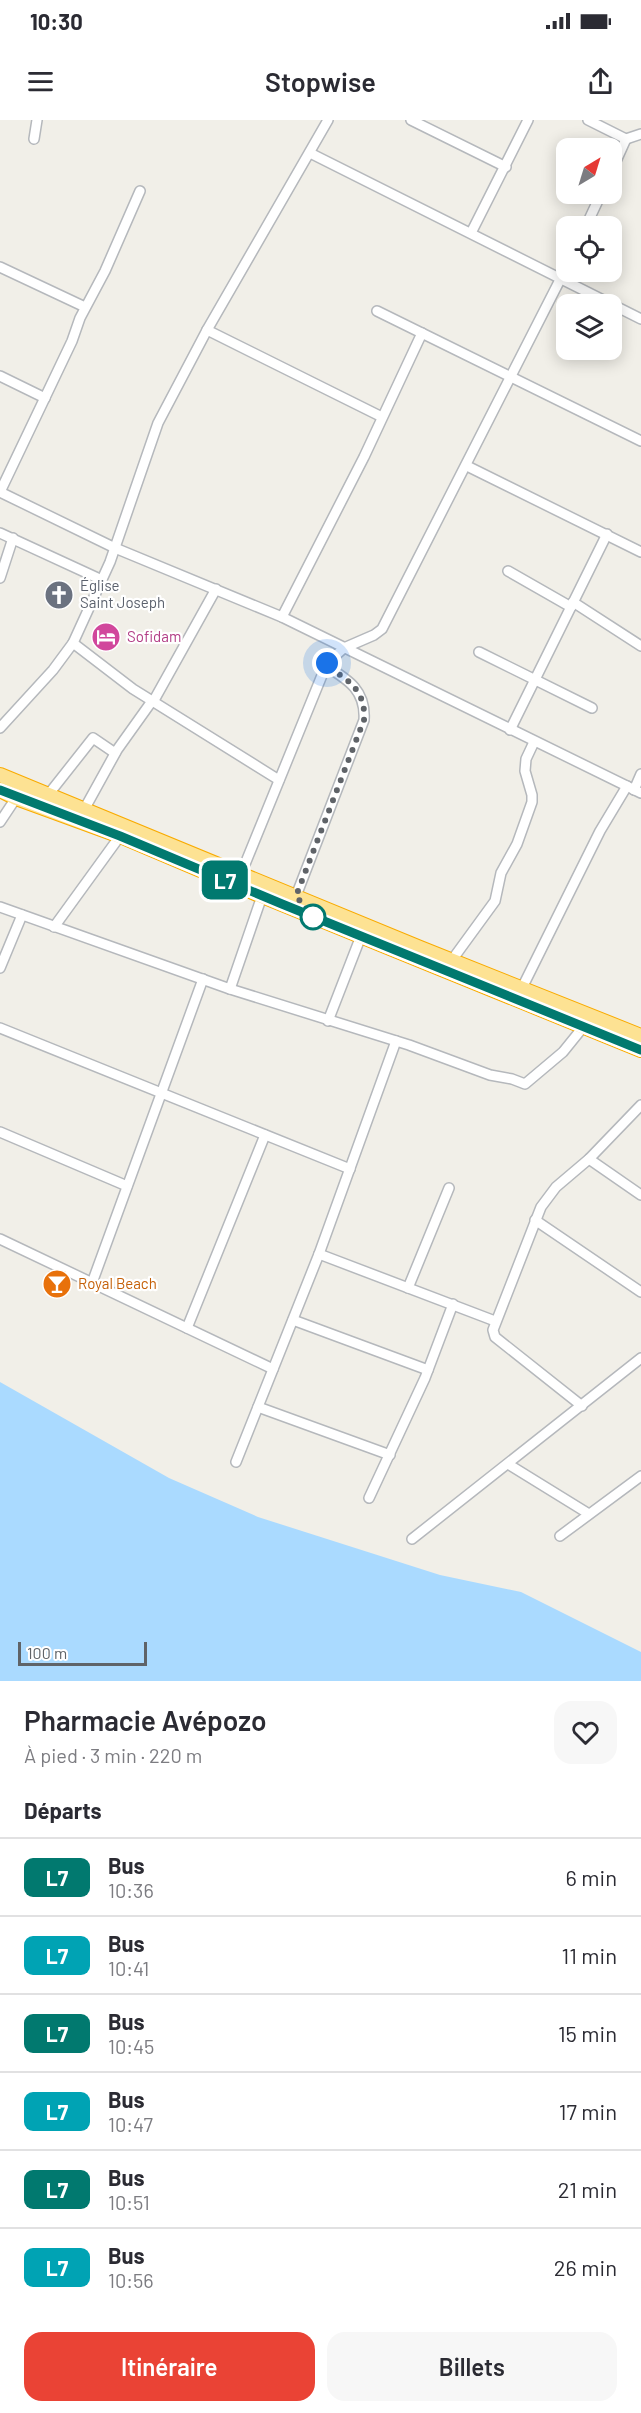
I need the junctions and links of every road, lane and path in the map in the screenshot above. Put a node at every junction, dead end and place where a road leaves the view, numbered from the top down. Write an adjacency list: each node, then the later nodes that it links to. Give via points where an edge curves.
1 (37, 120): 7 (street)
2 (328, 120): 10 (street)
3 (411, 120): 11 (street)
4 (528, 120): 11 (street)
5 (588, 120): 8 (street)
6 (641, 134): 8 (street)
7 (34, 139)
8 (626, 139): 9 (street)
9 (622, 148)
10 (310, 153): 13 (street); 21 (street)
11 (506, 167): 13 (street)
12 (140, 191): 18 (street)
13 (471, 233): 15 (street)
14 (0, 267): 18 (street)
15 (556, 276)
16 (560, 282): 24 (street)
17 (567, 282): 20 (street)
18 (85, 307): 25 (street)
19 (378, 311): 22 (street)
20 (641, 319)
21 (207, 330): 26 (street); 33 (street, via 158,423)
22 (422, 333): 24 (street); 26 (street)
23 (0, 376): 25 (street)
24 (512, 378): 27 (street); 28 (street)
25 (45, 398): 29 (street)
26 (382, 417): 40 (street)
27 (641, 441)
28 (467, 466): 31 (street); 43 (street, via 382,629)
29 (0, 492): 33 (street)
30 (0, 533): 32 (street)
31 (607, 534): 34 (street); 39 (street)
32 (13, 538): 36 (street); 37 (street)
33 (115, 548): 37 (street); 38 (street)
34 (641, 552)
35 (508, 571): 39 (street)
36 (0, 578)
37 (102, 580): 41 (street)
38 (216, 589): 40 (street); 47 (street)
39 (572, 605): 42 (street); 46 (street)
40 (282, 617): 43 (street)
41 (73, 643): 47 (street); 49 (street, via 53,670)
42 (641, 646)
43 (344, 648): 45 (street); 50 (street)
44 (479, 652): 46 (street)
45 (326, 666): 55 (street); 65 (street, via 348,679 361,694 364,720)
46 (534, 681): 48 (street); 50 (street)
47 (153, 701): 52 (street); 55 (street)
48 (592, 708)
49 (2, 722)
50 (510, 730): 51 (street)
51 (534, 742): 57 (street); 70 (street, via 525,771 532,802 517,844 501,873 495,901)
52 (115, 753): 58 (street, via 93,738); 60 (street)
53 (641, 774): 57 (street)
54 (0, 775): 58 (highway)
55 (279, 780): 63 (street)
56 (0, 790): 59 (highway)
57 (634, 790): 73 (street, via 600,831)
58 (48, 795): 60 (highway)
59 (16, 798): 61 (street); 62 (highway)
60 (85, 808): 63 (highway)
61 (0, 822)
62 (120, 836): 64 (highway); 68 (street)
63 (241, 874): 65 (highway)
64 (262, 896): 69 (highway); 74 (street)
65 (296, 896): 70 (highway)
66 (0, 907): 67 (street)
67 (22, 915): 68 (street); 71 (street)
68 (54, 927): 72 (street)
69 (360, 936): 75 (street); 76 (highway)
70 (452, 960): 73 (highway)
71 (0, 968)
72 (203, 979): 74 (street); 81 (street)
73 (522, 988): 78 (highway)
74 (230, 989): 75 (street)
75 (328, 1021): 79 (street)
76 (584, 1026): 79 (street, via 564,1052 525,1084); 80 (highway)
77 (0, 1028): 81 (street)
78 (641, 1036)
79 (396, 1041): 86 (street)
80 (641, 1050)
81 (162, 1093): 84 (street); 87 (street)
82 (641, 1105): 85 (street)
83 (0, 1132): 87 (street)
84 (266, 1135): 86 (street); 99 (street)
85 (589, 1159): 89 (street); 90 (street, via 548,1196)
86 (350, 1169): 92 (street)
87 (128, 1186): 93 (street)
88 (448, 1188): 94 (street)
89 (641, 1195)
90 (535, 1220): 95 (street); 98 (street)
91 (0, 1239): 93 (street)
92 (319, 1254): 94 (street); 97 (street)
93 (92, 1283): 99 (street)
94 (408, 1288): 96 (street)
95 (641, 1292)
96 (453, 1304): 98 (street); 102 (street)
97 (293, 1320): 101 (street); 102 (street)
98 (495, 1321): 103 (street, via 495,1337)
99 (187, 1328): 101 (street)
100 (641, 1358): 103 (street)
101 (273, 1369): 104 (street)
102 (428, 1370): 105 (street)
103 (582, 1406): 107 (street)
104 (258, 1407): 105 (street); 106 (street)
105 (390, 1455): 109 (street)
106 (236, 1462)
107 (508, 1464): 110 (street); 112 (street)
108 (641, 1476): 110 (street)
109 (369, 1498)
110 (589, 1514): 111 (street)
111 (560, 1536)
112 (412, 1539)

